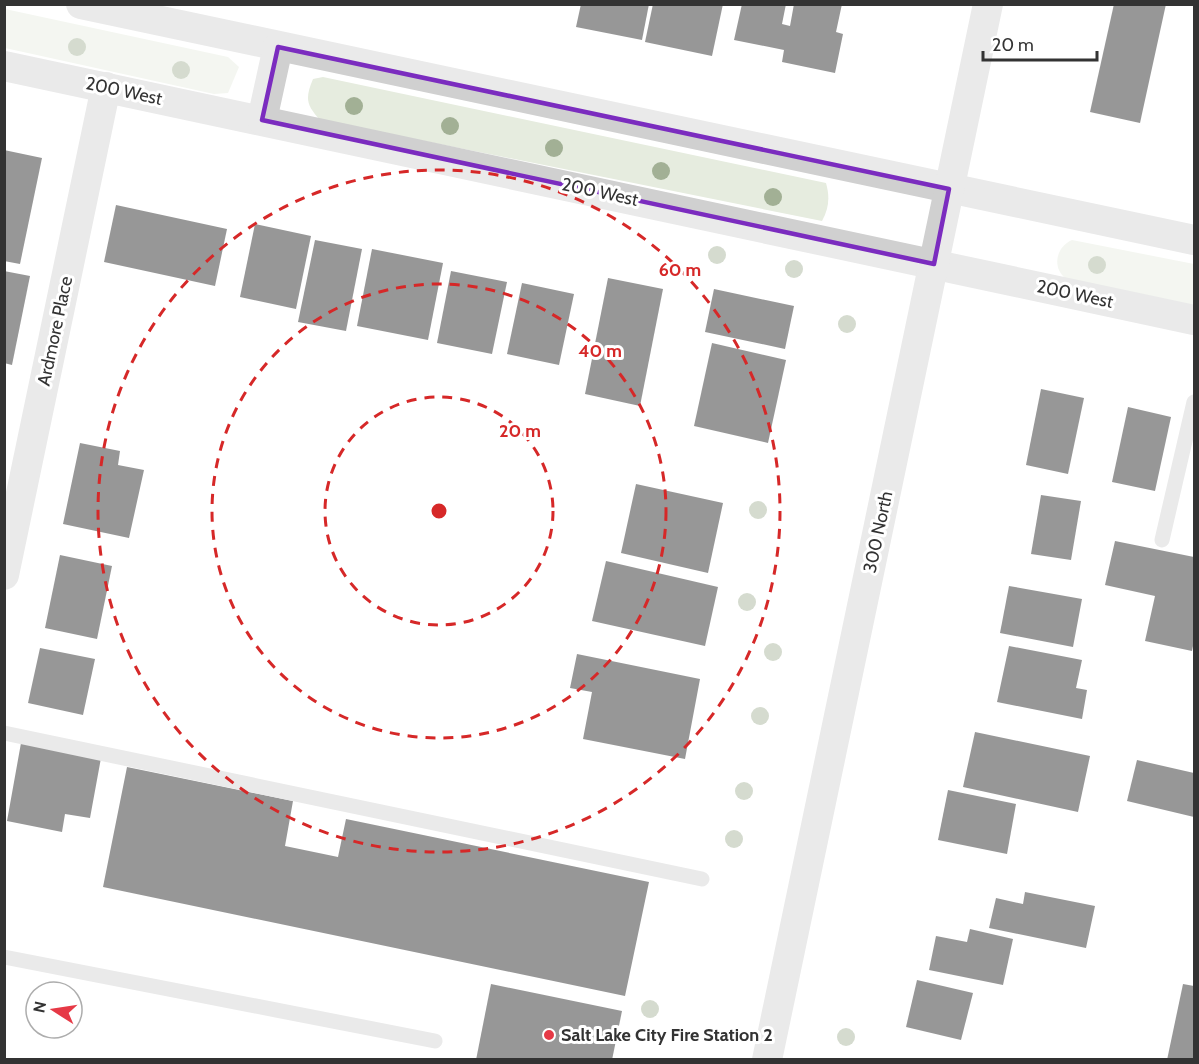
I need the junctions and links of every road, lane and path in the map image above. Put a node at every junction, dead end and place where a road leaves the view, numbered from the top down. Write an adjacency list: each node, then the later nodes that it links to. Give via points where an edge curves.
1 (81, 4): 3 (street)
2 (988, 4): 7 (street, 300 North)
3 (279, 47): 6 (street); 7 (street)
4 (4, 66): 5 (street, 200 West)
5 (106, 87): 6 (street, 200 West); 13 (street, Ardmore Place)
6 (262, 120): 9 (street, 200 West)
7 (949, 189): 8 (street); 9 (street, 300 North)
8 (1194, 240)
9 (934, 264): 10 (street, 200 West); 18 (street, 300 North)
10 (1194, 320)
11 (1194, 402): 12 (lane)
12 (1162, 540)
13 (4, 575)
14 (4, 733): 15 (lane)
15 (702, 879)
16 (4, 957): 17 (lane)
17 (435, 1041)
18 (767, 1059)

